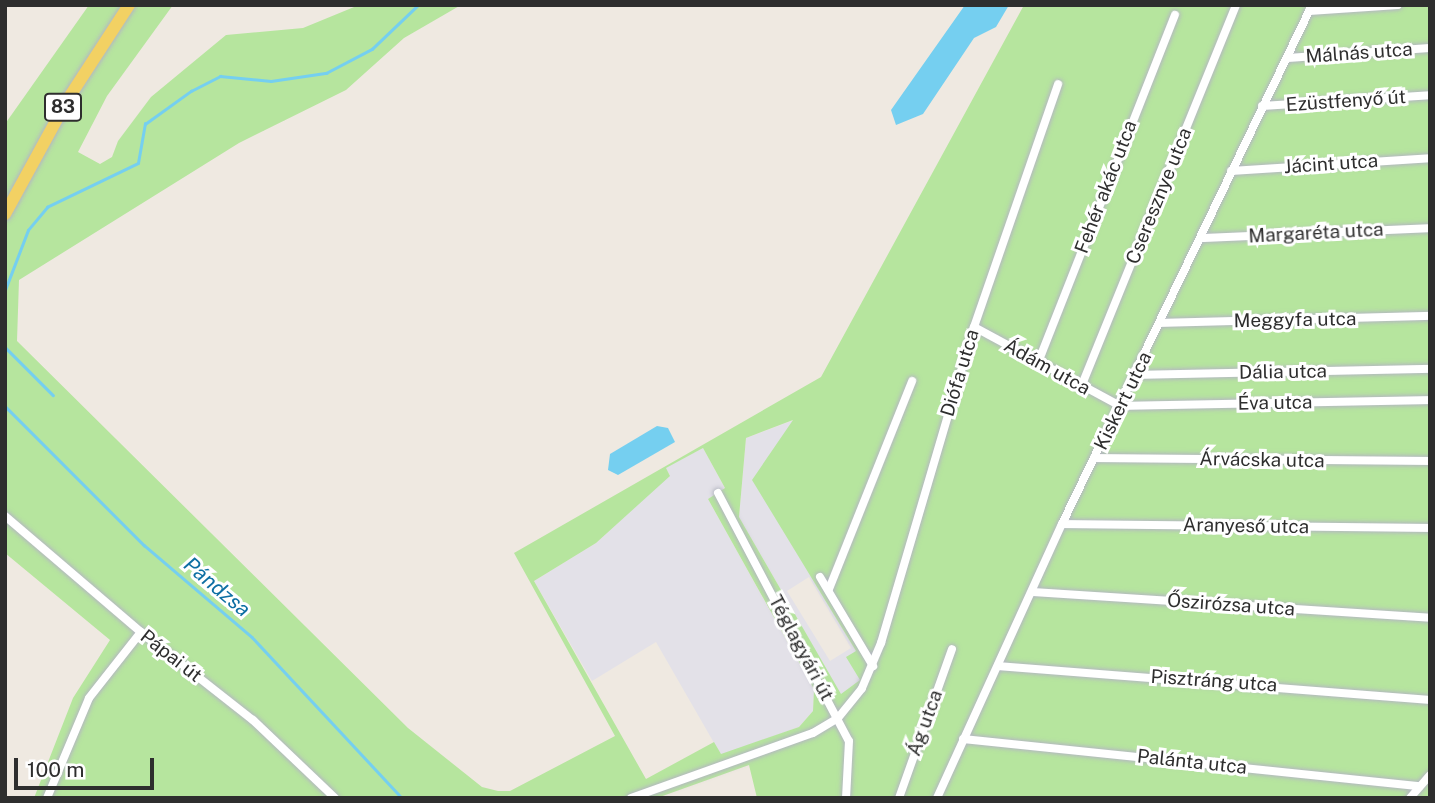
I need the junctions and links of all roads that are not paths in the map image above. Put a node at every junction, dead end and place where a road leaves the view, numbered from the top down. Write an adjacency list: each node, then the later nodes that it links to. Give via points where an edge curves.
1 (130, 5): 13 (main road, 83, via 68,99)
2 (1236, 5): 23 (street, Cseresznye utca)
3 (1398, 5): 4 (street)
4 (1311, 8): 7 (street, Kiskert utca)
5 (1175, 15): 19 (street, Fehér akác utca)
6 (1430, 48): 7 (street, Málnás utca)
7 (1288, 58): 10 (street, Kiskert utca)
8 (1058, 84): 18 (street, Diófa utca)
9 (1430, 95): 10 (street, Ezüstfenyő út)
10 (1262, 106): 12 (street, Kiskert utca)
11 (1430, 158): 12 (street, Jácint utca)
12 (1231, 171): 15 (street, Kiskert utca)
13 (5, 214)
14 (1430, 228): 15 (street, Margaréta utca)
15 (1202, 238): 17 (street, Kiskert utca)
16 (1430, 316): 17 (street, Meggyfa utca)
17 (1161, 323): 21 (street, Kiskert utca)
18 (974, 327): 19 (street, Ádám utca); 38 (street, Diófa utca)
19 (1039, 360): 23 (street, Ádám utca)
20 (1430, 369): 21 (street, Dália utca)
21 (1136, 375): 25 (street, Kiskert utca)
22 (912, 381): 33 (street)
23 (1082, 387): 25 (street, Ádám utca)
24 (1430, 400): 25 (street, Éva utca)
25 (1120, 406): 26 (street, Kiskert utca)
26 (1094, 458): 27 (street, Árvácska utca); 30 (street, Kiskert utca)
27 (1430, 461)
28 (718, 493): 41 (street, Téglagyári út)
29 (5, 516): 36 (street, Pápai út)
30 (1062, 524): 31 (street, Aranyeső utca); 34 (street, Kiskert utca)
31 (1430, 528)
32 (820, 577): 33 (street)
33 (829, 589): 38 (street)
34 (1032, 592): 35 (street, Őszirózsa utca); 39 (street, Kiskert utca)
35 (1430, 618)
36 (141, 632): 45 (street, via 89,698); 46 (street, Pápai út, via 253,720)
37 (952, 649): 49 (street, Ág utca)
38 (873, 666): 41 (street, Diófa utca)
39 (998, 666): 40 (street, Pisztráng utca); 42 (street, Kiskert utca)
40 (1430, 700)
41 (838, 718): 47 (street, Téglagyári út, via 813,733); 48 (street, via 851,754)
42 (963, 739): 44 (street, Palánta utca); 50 (street, Kiskert utca)
43 (1430, 775): 44 (street)
44 (1420, 786): 51 (street)
45 (47, 798)
46 (335, 798)
47 (631, 798)
48 (846, 798)
49 (899, 798)
50 (937, 798)
51 (1409, 798)

